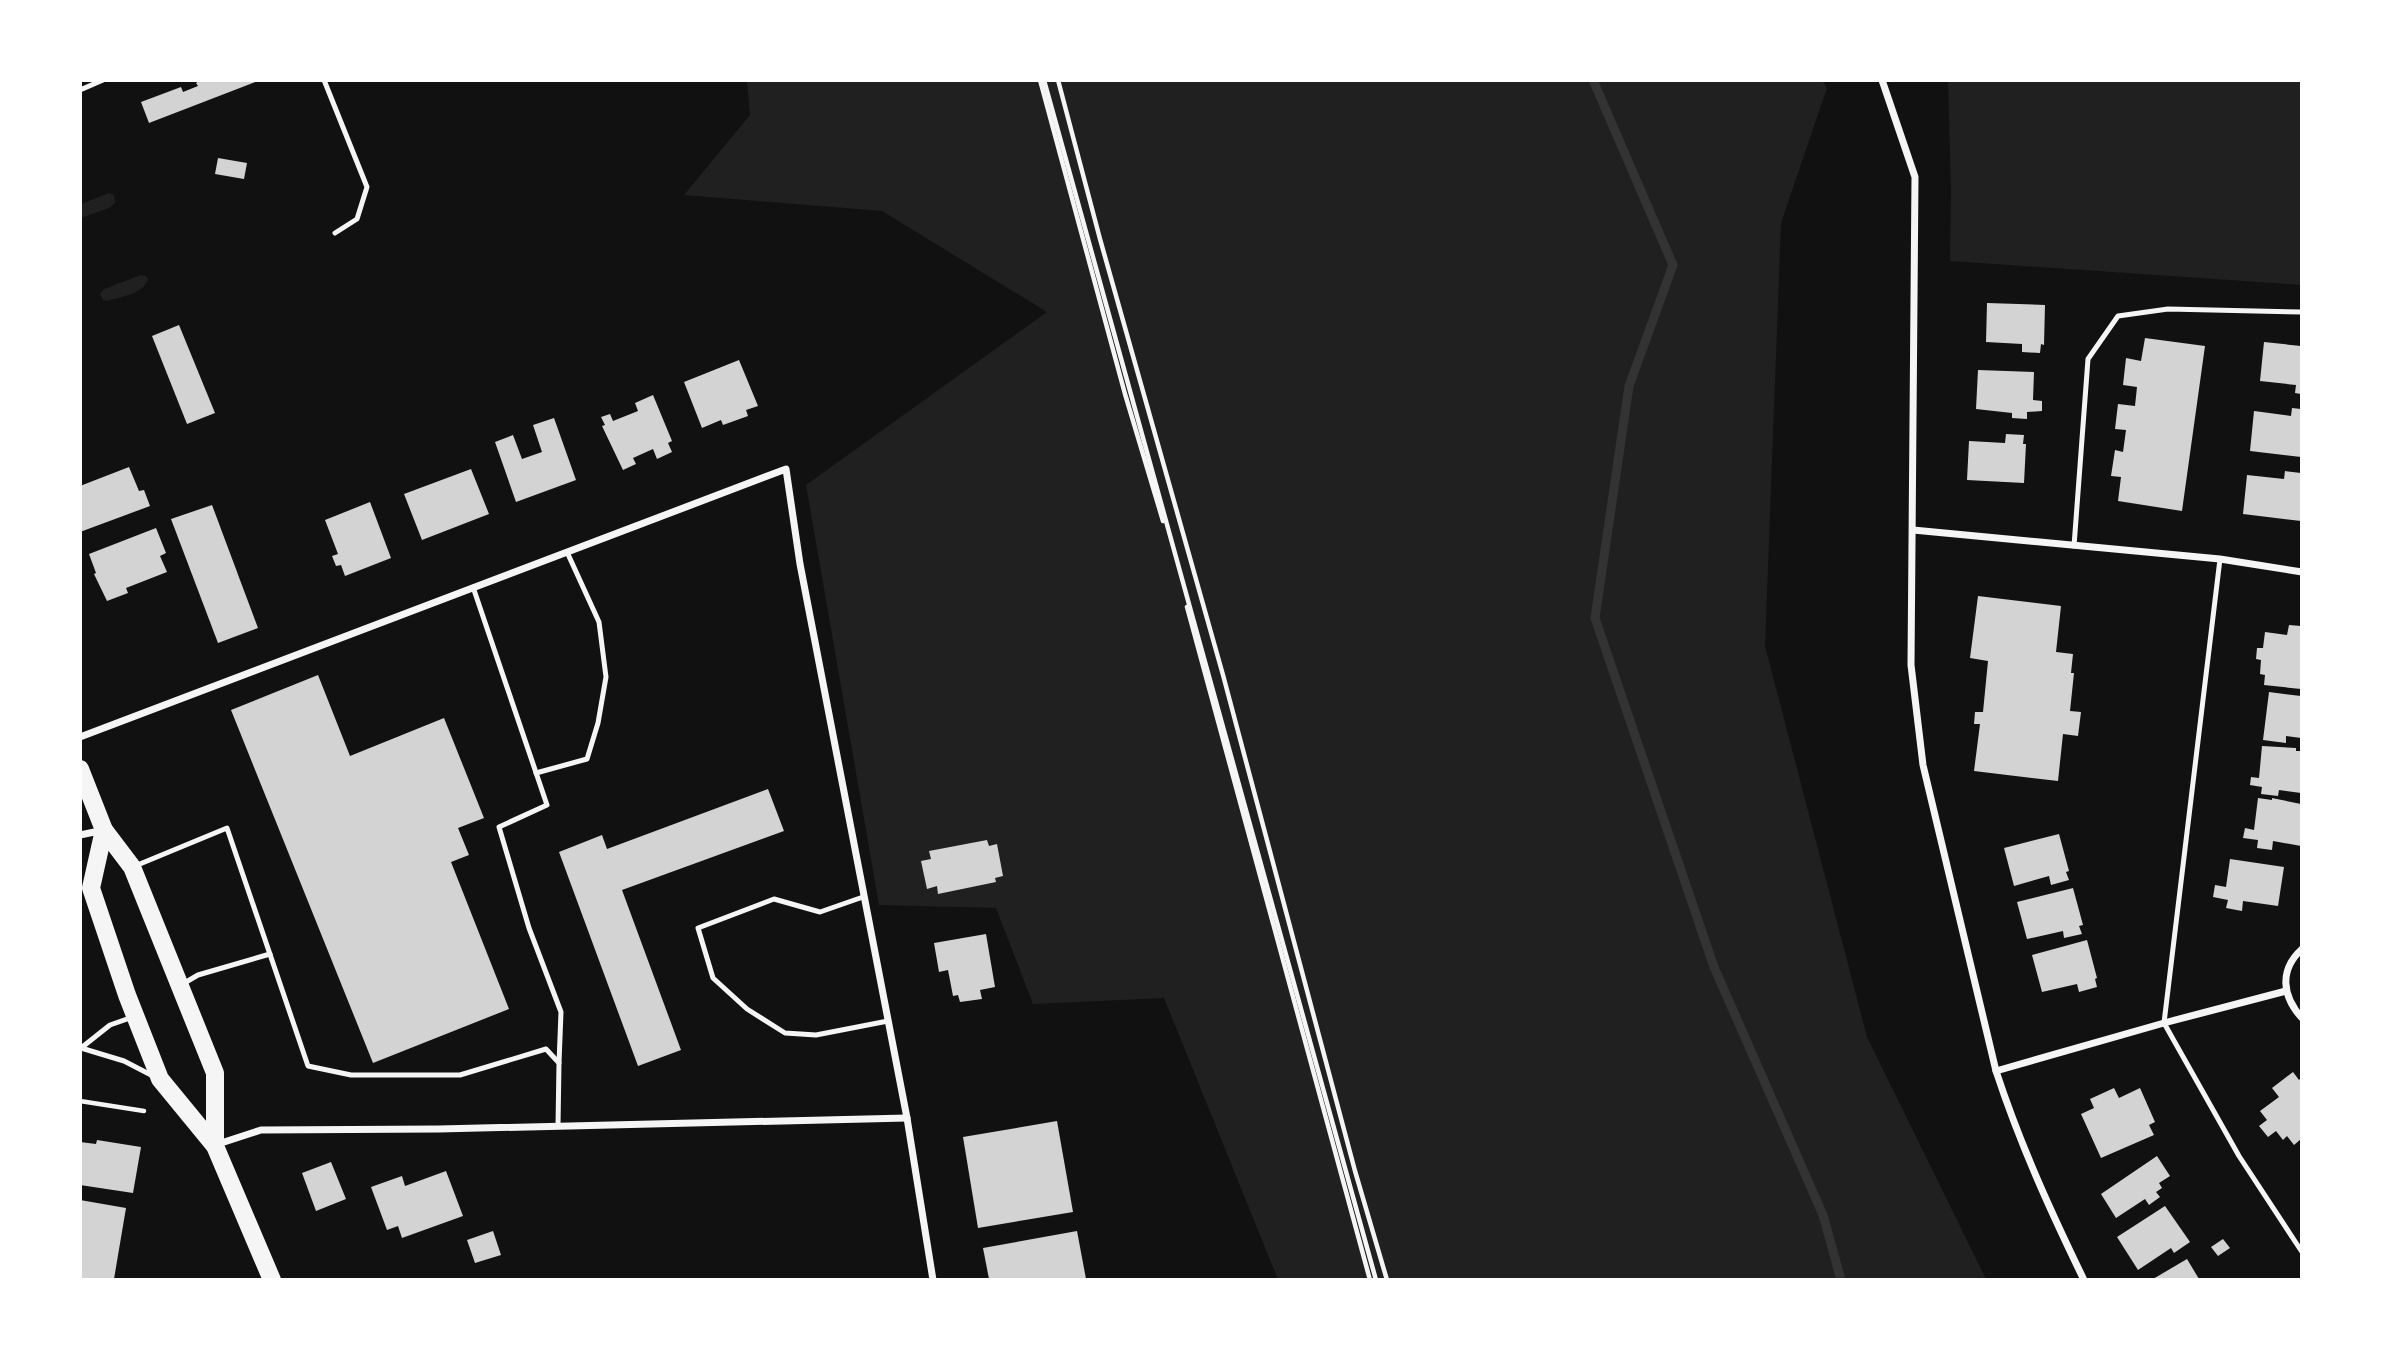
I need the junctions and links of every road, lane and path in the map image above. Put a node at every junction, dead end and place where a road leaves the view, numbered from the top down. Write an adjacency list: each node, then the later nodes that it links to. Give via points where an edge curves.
1 (103, 80): 6 (lane)
2 (324, 80): 7 (lane, via 367,187 357,219)
3 (1042, 80): 41 (path); 42 (path)
4 (1058, 80): 43 (path)
5 (1882, 80): 9 (street, via 1914,177)
6 (80, 90)
7 (335, 233)
8 (2301, 313): 10 (lane, via 2168,309 2118,316 2088,359)
9 (1913, 530): 10 (street); 31 (street, via 1911,665 1923,765)
10 (2074, 546): 12 (street)
11 (567, 552): 14 (street); 17 (lane, via 599,622 606,677 587,759); 21 (street, via 786,468)
12 (2220, 559): 13 (street); 29 (lane)
13 (2301, 572)
14 (473, 587): 15 (street); 17 (lane)
15 (80, 737)
16 (80, 769): 18 (main road)
17 (536, 773): 30 (lane, via 547,805 499,827 529,928 561,1012)
18 (104, 830): 19 (street); 20 (main road); 26 (main road, via 92,888)
19 (80, 835)
20 (132, 867): 23 (lane, via 227,828); 24 (main road)
21 (863, 897): 28 (street); 28 (lane, via 820,912 775,899 698,928 713,978 747,1009 785,1033 816,1035)
22 (2301, 949): 25 (street, via 2286,972)
23 (270, 954): 24 (lane, via 198,975); 30 (lane, via 308,1066 351,1075 460,1075 546,1049)
24 (180, 986): 37 (main road, via 215,1073)
25 (2286, 991): 27 (street); 29 (street)
26 (136, 1016): 32 (main road); 32 (lane, via 110,1025 81,1048 124,1061)
27 (2301, 1018)
28 (888, 1021): 35 (street)
29 (2164, 1023): 31 (street); 38 (lane, via 2239,1156)
30 (559, 1063): 36 (lane)
31 (1996, 1071): 44 (street, via 2038,1186)
32 (160, 1079): 37 (main road)
33 (80, 1101): 34 (path)
34 (144, 1111)
35 (907, 1118): 36 (street); 40 (street)
36 (558, 1126): 37 (street, via 261,1130)
37 (215, 1146): 39 (main road)
38 (2301, 1252)
39 (272, 1279)
40 (933, 1279)
41 (1370, 1279)
42 (1376, 1279)
43 (1387, 1279)
44 (2084, 1279)

